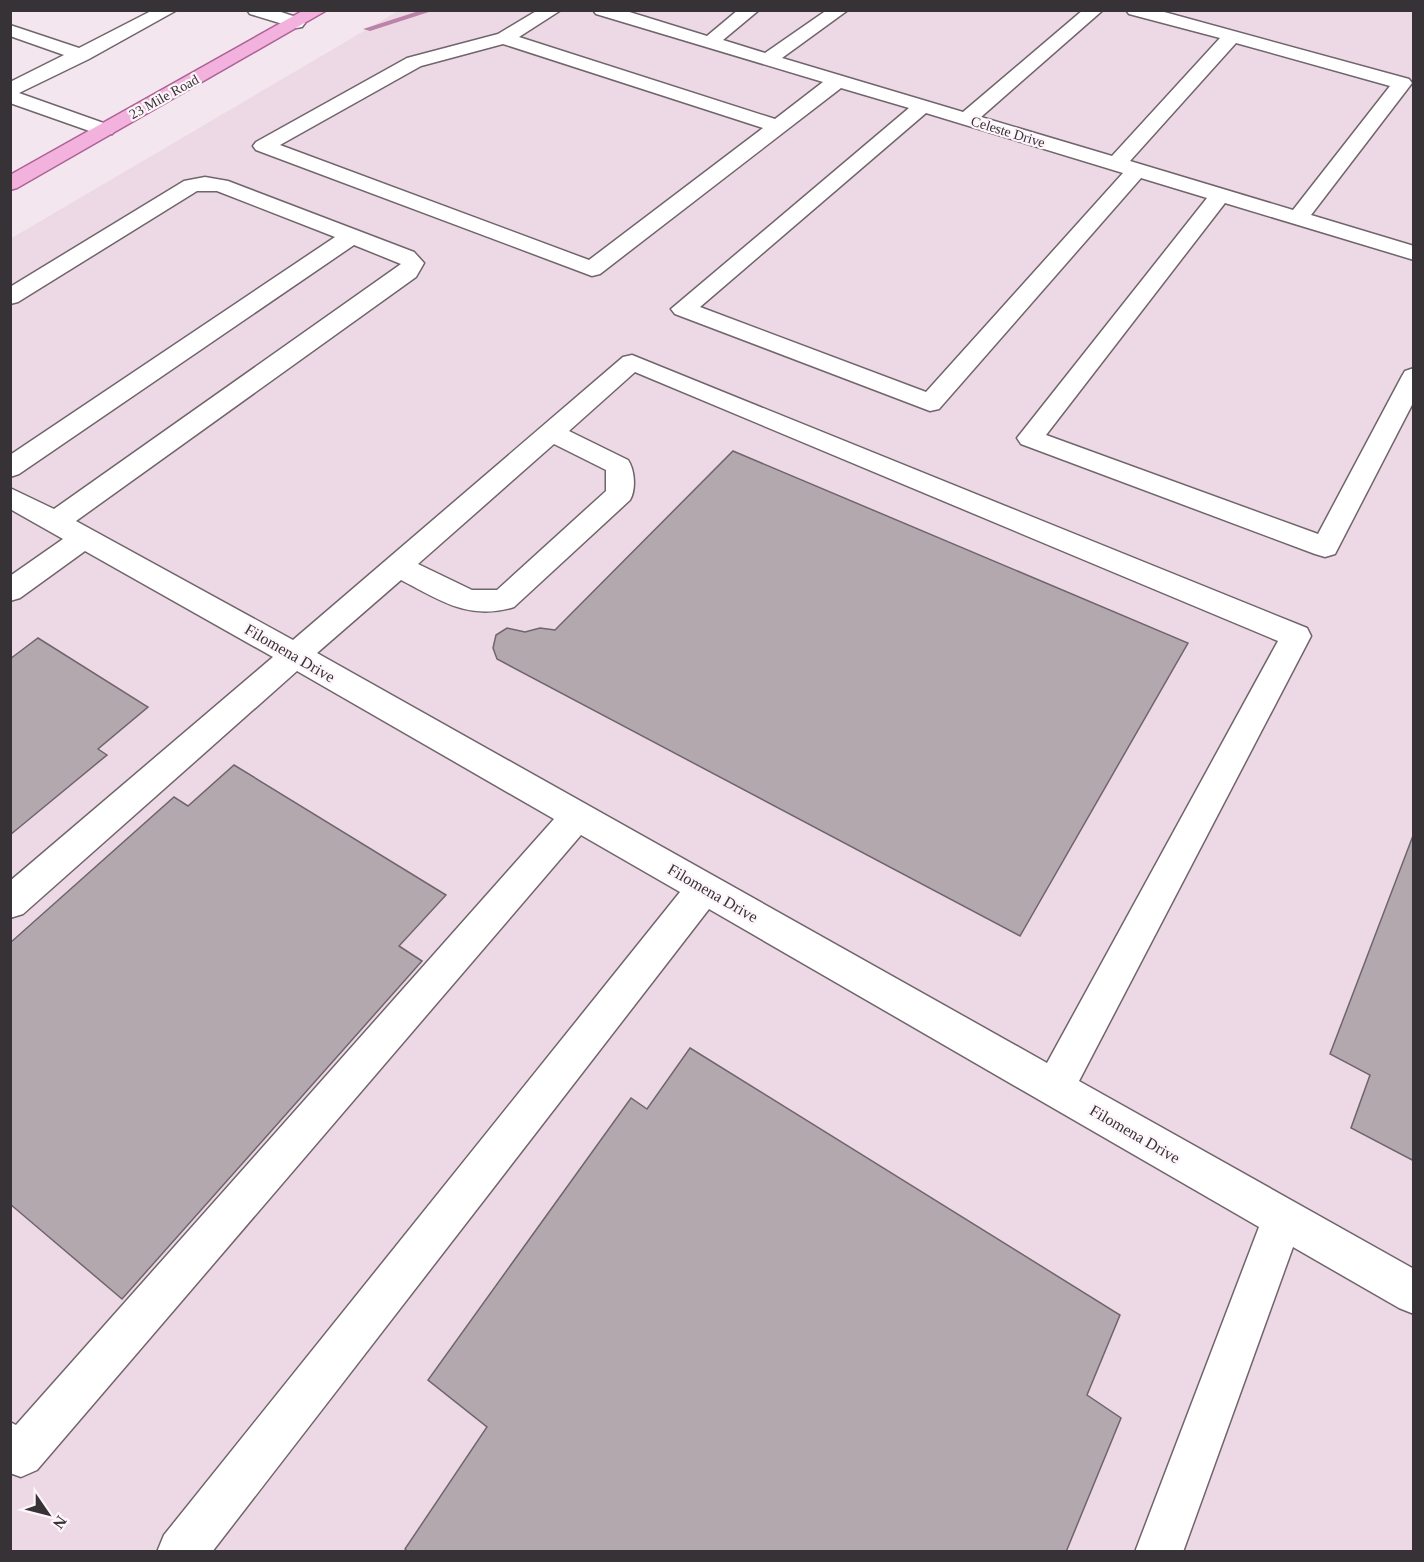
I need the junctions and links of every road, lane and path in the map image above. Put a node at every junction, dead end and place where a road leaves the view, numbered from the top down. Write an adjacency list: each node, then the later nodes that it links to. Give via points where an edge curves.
1 (168, 10): 15 (street)
2 (256, 10): 10 (street)
3 (318, 10): 10 (main road, 23 Mile Road)
4 (552, 10): 13 (street)
5 (602, 10): 14 (street, Celeste Drive)
6 (750, 10): 14 (street)
7 (839, 10): 16 (street)
8 (1094, 10): 24 (street)
9 (1135, 10): 12 (street)
10 (296, 23): 26 (main road, 23 Mile Road)
11 (10, 30): 15 (street)
12 (1232, 36): 20 (street); 27 (street)
13 (504, 38): 25 (street); 25 (street, via 414,62 263,146 592,269)
14 (710, 43): 16 (street, Celeste Drive)
15 (82, 55): 18 (street)
16 (768, 60): 19 (street, Celeste Drive)
17 (10, 72): 18 (street)
18 (32, 80): 21 (street)
19 (837, 81): 23 (street, Celeste Drive); 25 (street)
20 (1408, 84): 30 (street)
21 (10, 90)
22 (10, 96): 26 (street)
23 (923, 106): 24 (street, Celeste Drive); 27 (street, via 683,309 930,403)
24 (967, 119): 27 (street, Celeste Drive)
25 (777, 126)
26 (105, 130): 28 (main road, 23 Mile Road)
27 (1126, 167): 29 (street, Celeste Drive)
28 (10, 184)
29 (1220, 195): 30 (street, Celeste Drive); 34 (street, via 1030,438 1324,548)
30 (1298, 218): 32 (street, Celeste Drive)
31 (352, 236): 33 (street, via 221,185 191,185); 36 (street); 38 (street, via 413,263 408,272)
32 (1413, 253)
33 (10, 297)
34 (1413, 376)
35 (552, 433): 39 (street); 39 (street, via 619,466 620,494 504,600 468,601); 45 (street, via 632,362 1296,636)
36 (10, 468)
37 (10, 496): 38 (street, Filomena Drive)
38 (70, 530): 40 (street); 41 (street, Filomena Drive)
39 (398, 566): 41 (street)
40 (10, 591)
41 (295, 655): 42 (street, Filomena Drive); 44 (street)
42 (577, 816): 43 (street, Filomena Drive); 48 (street, via 21,1454)
43 (704, 888): 45 (street, Filomena Drive); 49 (street)
44 (10, 903)
45 (1055, 1088): 46 (street, Filomena Drive)
46 (1283, 1218): 47 (street, Filomena Drive); 50 (street)
47 (1413, 1293)
48 (10, 1444)
49 (181, 1551)
50 (1159, 1551)

